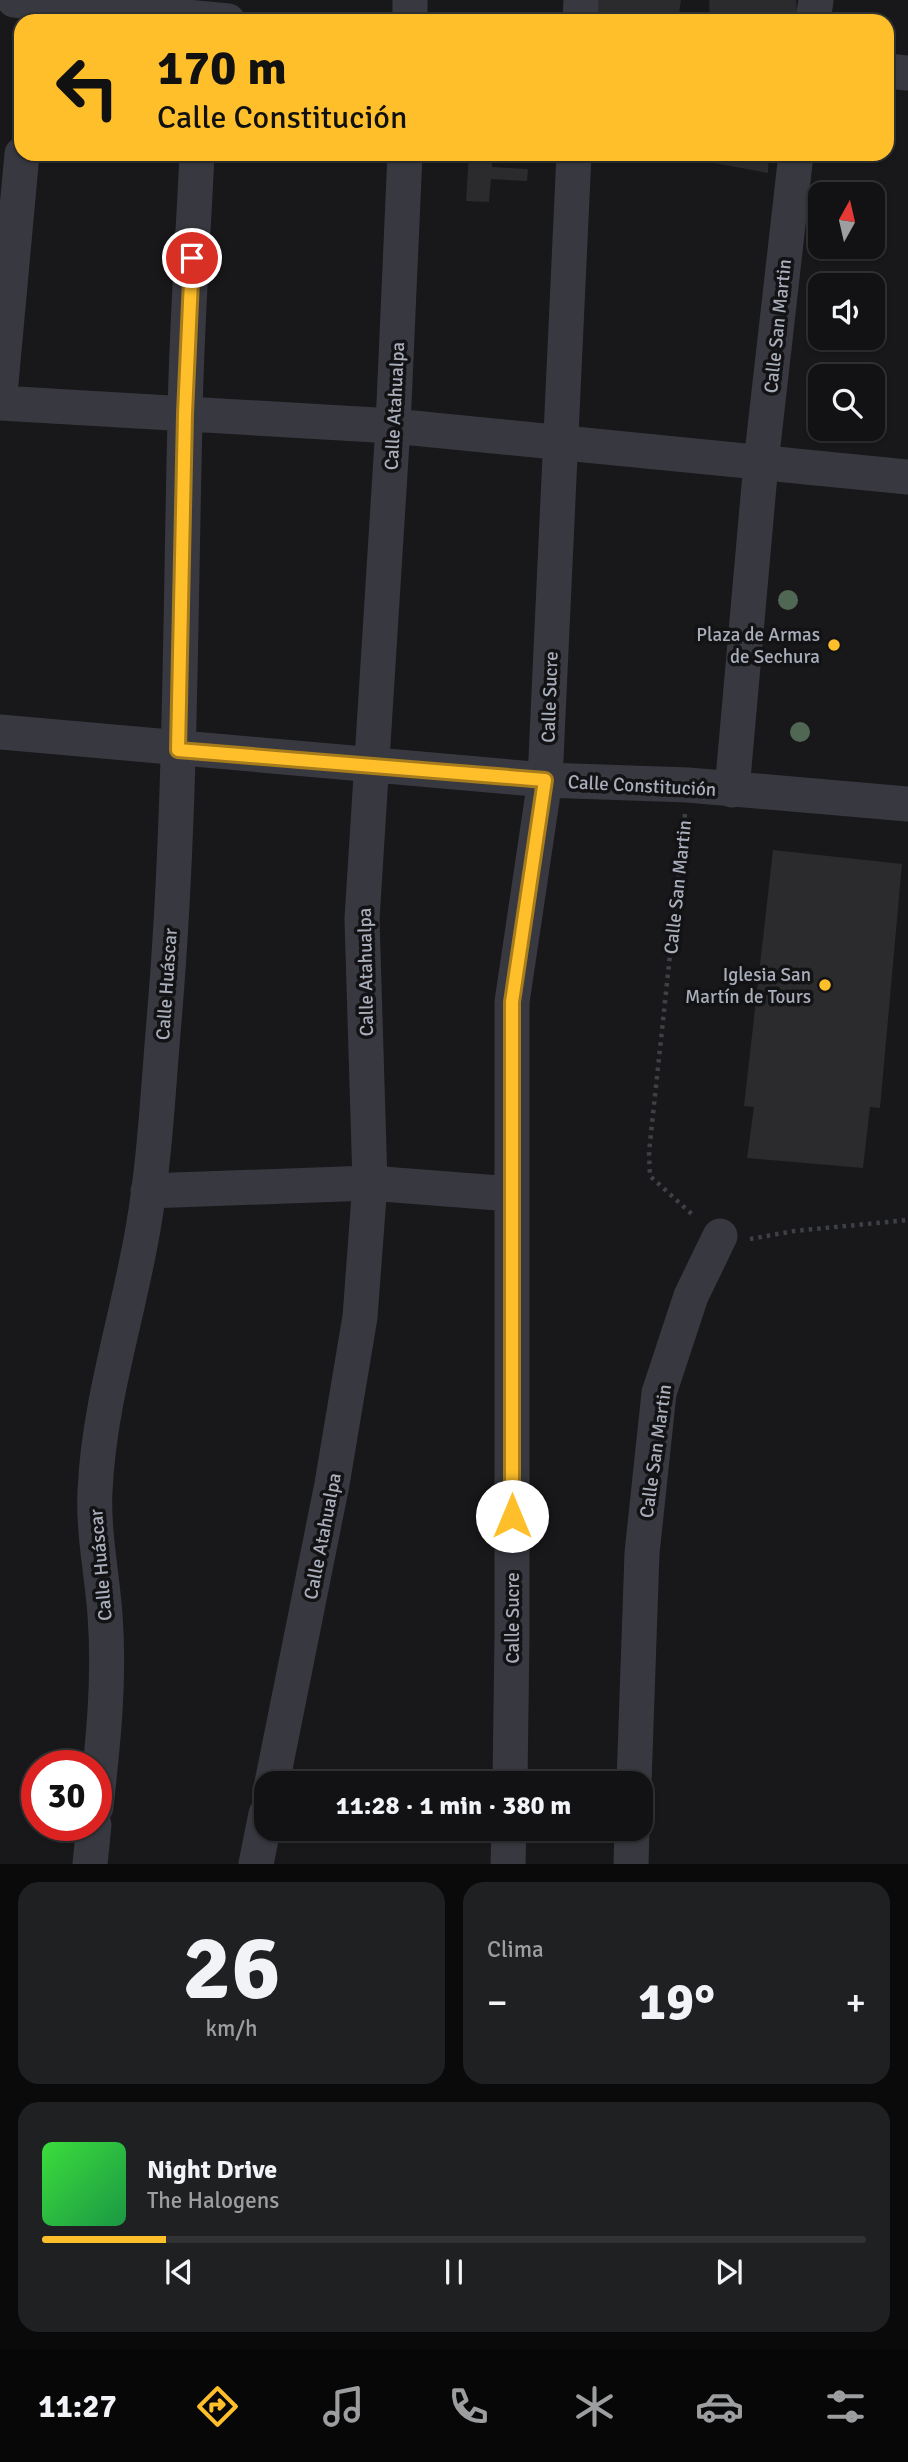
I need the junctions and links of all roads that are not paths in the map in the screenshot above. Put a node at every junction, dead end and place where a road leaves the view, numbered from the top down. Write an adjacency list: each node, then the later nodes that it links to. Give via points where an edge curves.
1 (30, 6): 2 (street)
2 (190, 14)
3 (21, 161): 8 (street)
4 (197, 161): 10 (street, Calle Huáscar)
5 (405, 161): 11 (street, Calle Atahualpa)
6 (574, 161): 12 (street, Calle Sucre)
7 (795, 161): 13 (street, Calle San Martin)
8 (0, 394)
9 (0, 403): 10 (street)
10 (185, 414): 11 (street); 16 (street, Calle Huáscar)
11 (393, 426): 12 (street); 17 (street, Calle Atahualpa)
12 (560, 443): 13 (street); 18 (street, Calle Sucre)
13 (761, 463): 14 (street); 19 (street, Calle San Martin)
14 (908, 477)
15 (0, 732): 16 (street, Calle Constitución)
16 (178, 750): 17 (street, Calle Constitución); 22 (street, Calle Huáscar, via 169,961)
17 (373, 766): 18 (street, Calle Constitución); 21 (street, Calle Atahualpa, via 362,919)
18 (545, 780): 19 (street, Calle Constitución); 23 (street, Calle Sucre, via 512,1002)
19 (732, 790): 20 (street, Calle Constitución)
20 (908, 804)
21 (370, 1183): 22 (street); 23 (street); 26 (street, Calle Atahualpa, via 360,1317)
22 (148, 1191): 25 (street, Calle Huáscar, via 98,1445 96,1549 108,1683)
23 (511, 1194): 27 (street, Calle Sucre)
24 (720, 1236): 28 (street, Calle San Martin, via 691,1296 660,1393 642,1553)
25 (102, 1750)
26 (274, 1771)
27 (510, 1771)
28 (634, 1771)
29 (92, 1841): 33 (street)
30 (261, 1841): 34 (street)
31 (509, 1841): 35 (street)
32 (632, 1841): 36 (street)
33 (90, 1864)
34 (256, 1864)
35 (508, 1864)
36 (631, 1864)

